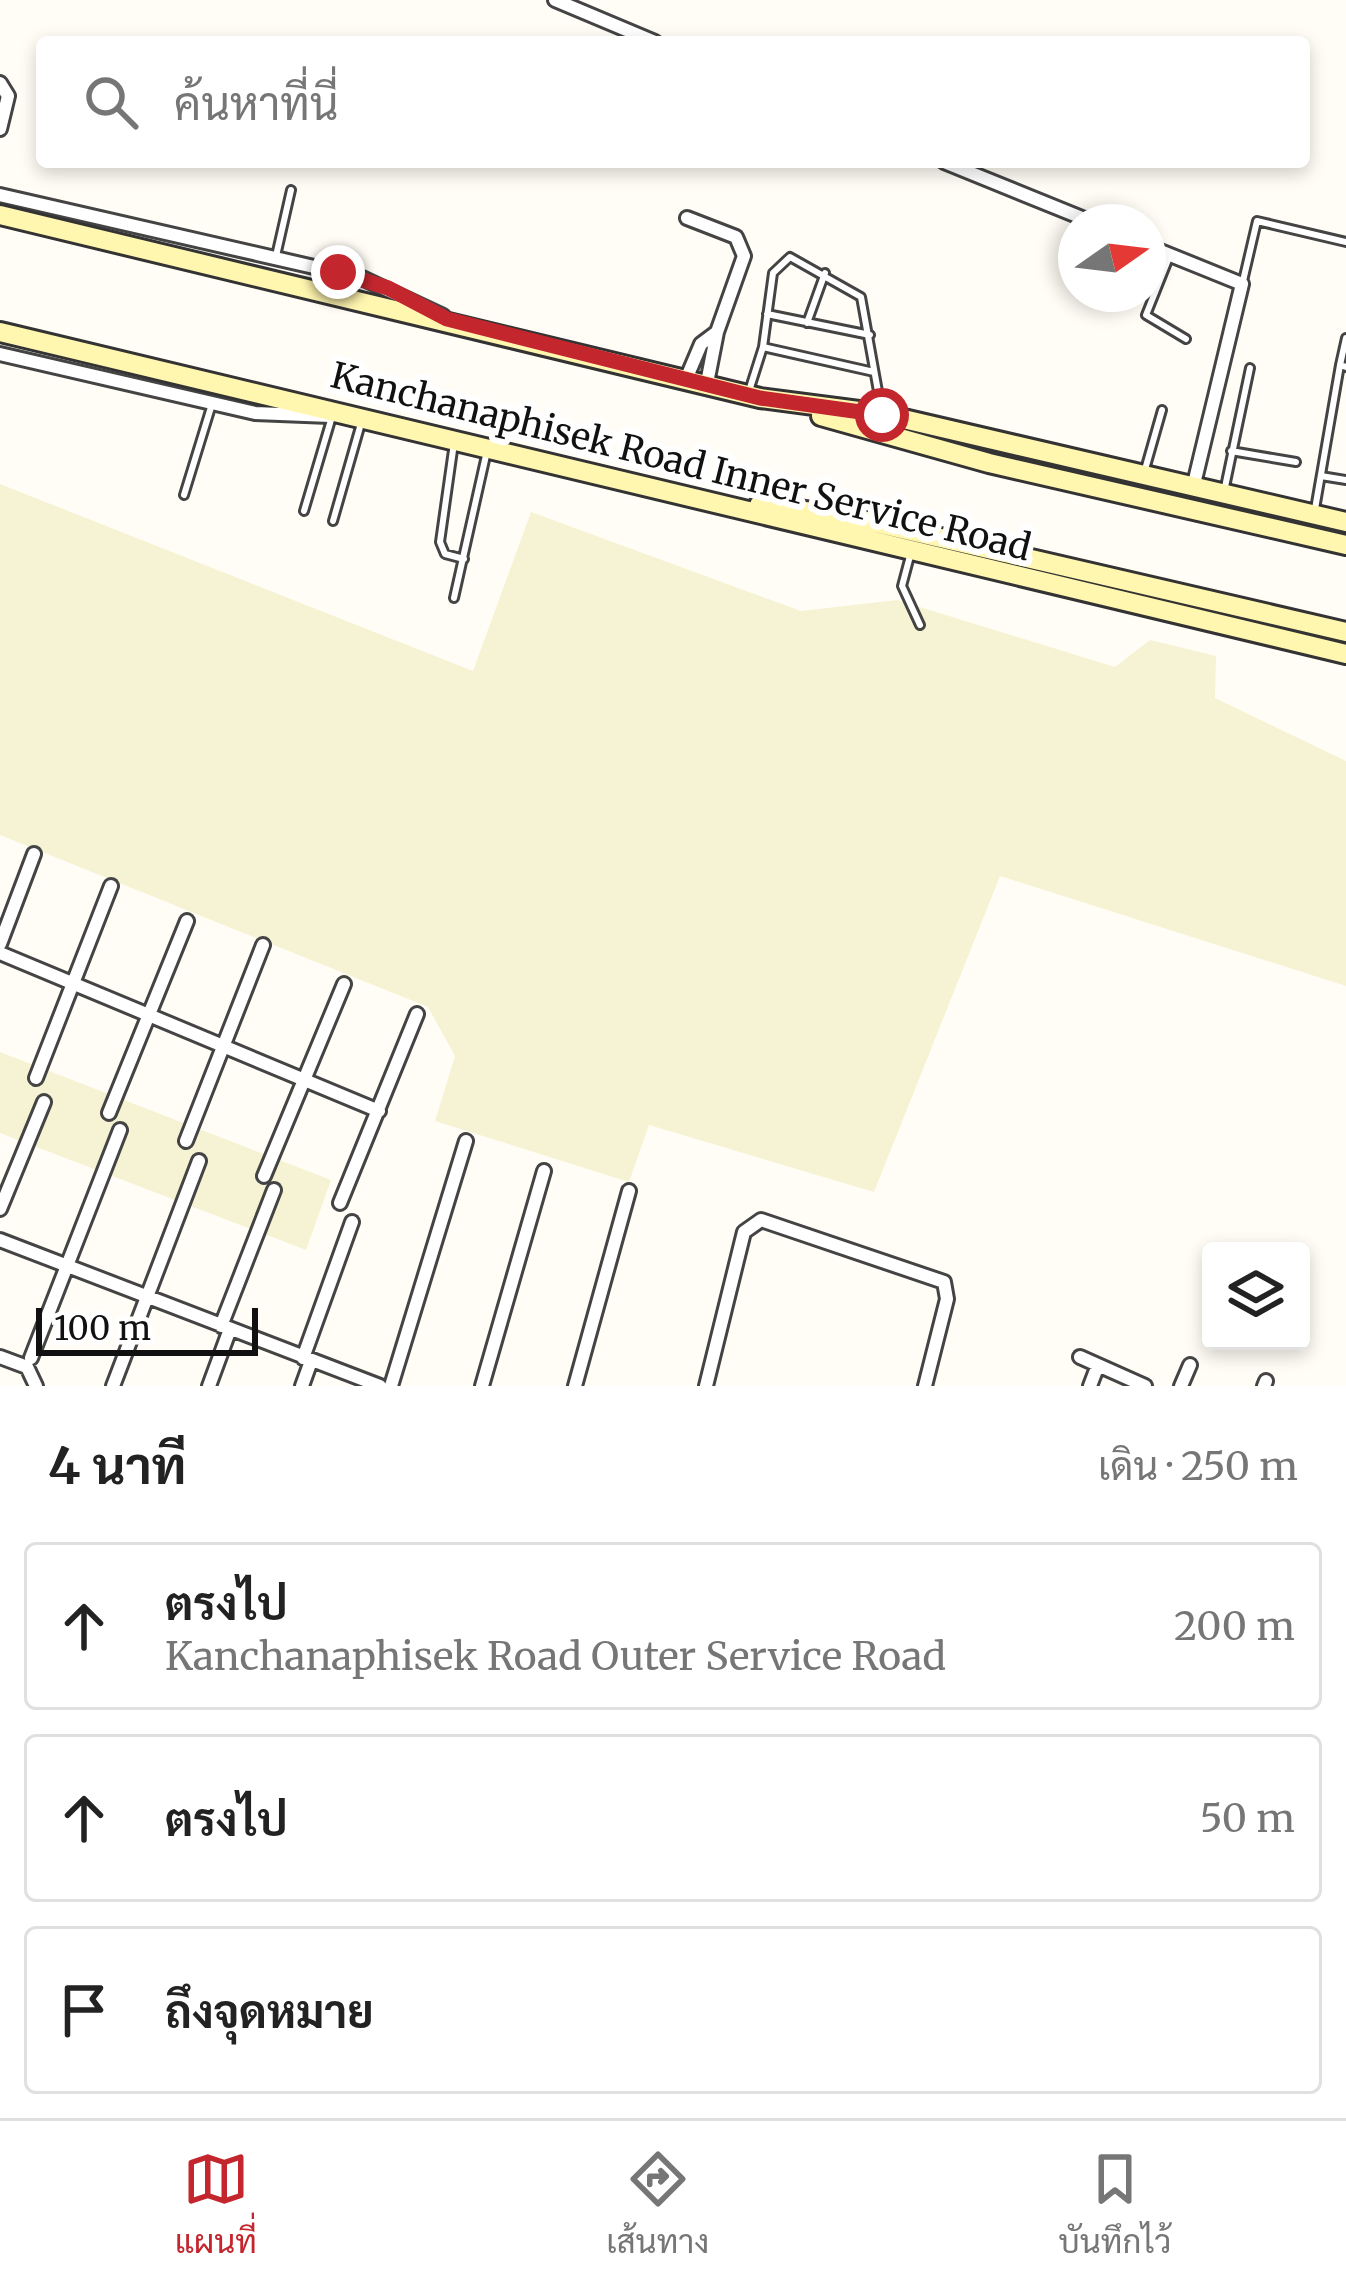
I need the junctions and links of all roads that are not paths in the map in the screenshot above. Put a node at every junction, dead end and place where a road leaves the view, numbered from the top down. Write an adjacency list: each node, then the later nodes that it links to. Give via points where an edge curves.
1 (555, 0): 2 (street)
2 (641, 36)
3 (0, 83): 4 (street, via 8,96)
4 (0, 129)
5 (959, 168): 8 (street)
6 (292, 190): 14 (lane)
7 (0, 195): 14 (street)
8 (1058, 208)
9 (0, 215): 18 (main road)
10 (687, 218): 29 (street, via 725,231 742,247 717,332 701,344)
11 (1346, 242): 16 (lane, via 1257,221)
12 (1166, 253): 13 (street)
13 (1170, 255): 16 (street); 23 (lane, via 1146,316)
14 (276, 257): 18 (street, via 362,278)
15 (825, 273): 17 (lane, via 784,259); 19 (lane); 21 (lane, via 861,297)
16 (1242, 284): 43 (street)
17 (766, 314): 19 (lane); 24 (lane)
18 (447, 319): 29 (main road)
19 (807, 323): 21 (lane)
20 (0, 332): 35 (main road, Kanchanaphisek Road Inner Service Road)
21 (870, 335): 28 (lane)
22 (1346, 338): 26 (lane)
23 (1186, 339)
24 (763, 347): 28 (lane); 30 (lane)
25 (0, 354): 31 (street)
26 (1343, 366): 41 (lane)
27 (1250, 368): 38 (lane)
28 (874, 372): 33 (lane)
29 (697, 380): 30 (main road)
30 (754, 396): 33 (main road); 51 (main road)
31 (212, 404): 34 (street, via 280,417); 44 (lane)
32 (1162, 410): 40 (lane)
33 (882, 415): 40 (main road)
34 (332, 416): 35 (street); 47 (lane)
35 (358, 416): 36 (main road, Kanchanaphisek Road Inner Service Road); 49 (lane)
36 (454, 440): 37 (main road, Kanchanaphisek Road Inner Service Road); 53 (lane, via 440,542 445,554)
37 (487, 447): 46 (main road, Kanchanaphisek Road Inner Service Road); 53 (lane)
38 (1231, 451): 39 (lane); 45 (lane)
39 (1296, 462)
40 (1144, 476): 43 (main road)
41 (1321, 476): 42 (lane); 48 (lane)
42 (1346, 480)
43 (1193, 488): 45 (main road)
44 (184, 495)
45 (1224, 496): 48 (main road)
46 (707, 502): 52 (main road, Kanchanaphisek Road Inner Service Road); 56 (main road, via 850,517)
47 (304, 511)
48 (1314, 515): 50 (main road)
49 (333, 521)
50 (1346, 522)
51 (1346, 545)
52 (912, 552): 55 (lane, via 902,586); 57 (main road, Kanchanaphisek Road Inner Service Road)
53 (464, 559): 54 (lane)
54 (454, 598)
55 (920, 625)
56 (1346, 632)
57 (1346, 654)
58 (34, 854): 62 (street)
59 (111, 886): 63 (street)
60 (187, 921): 66 (street)
61 (262, 945): 67 (street)
62 (0, 948): 63 (street)
63 (73, 982): 66 (street); 68 (street)
64 (344, 984): 69 (street)
65 (417, 1014): 71 (street)
66 (151, 1015): 67 (street); 72 (street)
67 (225, 1046): 69 (street); 74 (street)
68 (36, 1078)
69 (302, 1078): 71 (street); 78 (street)
70 (44, 1102): 82 (street)
71 (380, 1111): 81 (street)
72 (110, 1113)
73 (120, 1130): 85 (street)
74 (186, 1142)
75 (466, 1142): 99 (street)
76 (199, 1161): 86 (street)
77 (544, 1171): 100 (street)
78 (263, 1176)
79 (274, 1190): 87 (street)
80 (629, 1191): 101 (street)
81 (340, 1202)
82 (0, 1209)
83 (352, 1222): 91 (street)
84 (0, 1240): 85 (street)
85 (66, 1266): 86 (street); 90 (street)
86 (146, 1297): 87 (street); 95 (street)
87 (225, 1328): 91 (street); 96 (street)
88 (1080, 1357): 92 (street)
89 (0, 1358): 94 (street, via 27,1367)
90 (31, 1358)
91 (307, 1359): 97 (street); 98 (street)
92 (1098, 1365): 104 (street); 105 (street)
93 (1190, 1365): 106 (street)
94 (36, 1386)
95 (113, 1386)
96 (209, 1386)
97 (302, 1386)
98 (380, 1386)
99 (391, 1386)
100 (482, 1386)
101 (575, 1386)
102 (706, 1386): 103 (street, via 745,1232 760,1220 944,1282 947,1299)
103 (925, 1386)
104 (1090, 1386)
105 (1145, 1386)
106 (1180, 1386)

